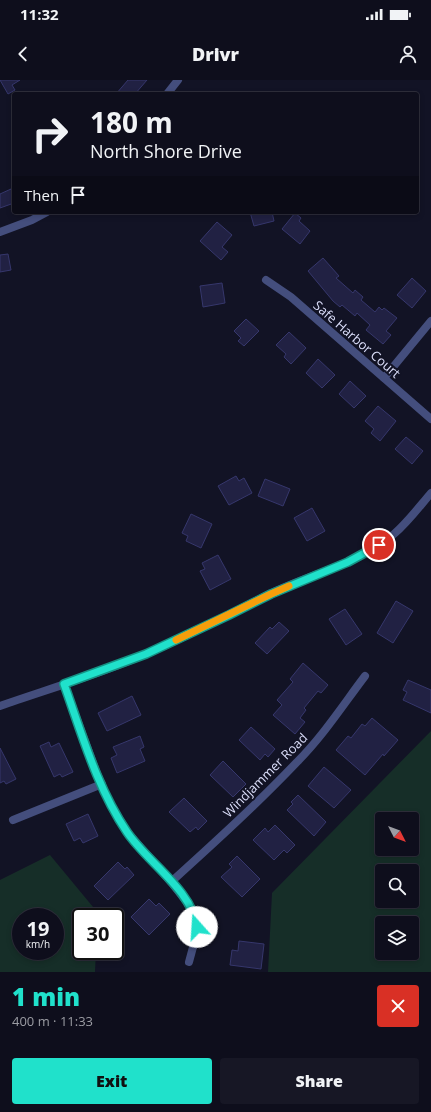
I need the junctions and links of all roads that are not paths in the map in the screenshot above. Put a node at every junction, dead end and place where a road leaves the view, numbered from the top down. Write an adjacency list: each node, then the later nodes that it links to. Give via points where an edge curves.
1 (178, 80): 2 (street)
2 (169, 92)
3 (43, 214): 4 (street)
4 (0, 232)
5 (266, 280): 7 (street, Safe Harbor Court, via 291,297)
6 (431, 321): 7 (street)
7 (384, 378): 8 (street, Safe Harbor Court)
8 (431, 419)
9 (431, 493): 11 (street, via 395,534 348,562 271,594 146,654)
10 (365, 676): 15 (street, Windjammer Road, via 298,761 258,802)
11 (64, 684): 12 (street); 13 (street)
12 (0, 706)
13 (102, 784): 14 (street); 15 (street, via 108,800 128,833)
14 (13, 820)
15 (171, 882): 16 (street, via 196,917 196,936)
16 (189, 962)

